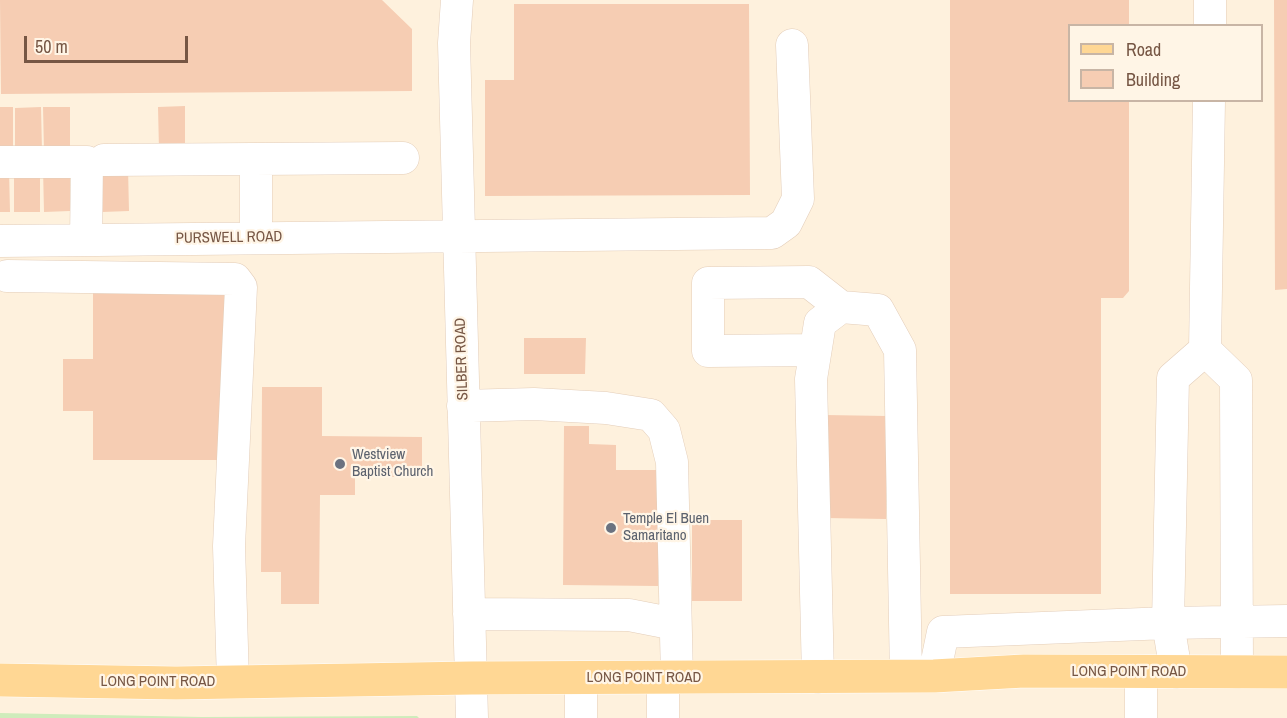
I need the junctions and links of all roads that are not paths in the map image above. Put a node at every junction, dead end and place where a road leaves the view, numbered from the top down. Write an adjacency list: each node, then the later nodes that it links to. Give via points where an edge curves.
1 (457, 0): 10 (street, SILBER ROAD, via 454,43)
2 (1210, 0): 3 (street)
3 (1210, 24)
4 (792, 45): 10 (street, PURSWELL ROAD, via 798,199 786,223 772,233)
5 (1209, 102): 17 (street)
6 (403, 158): 7 (street)
7 (256, 159): 8 (street); 11 (street)
8 (104, 160)
9 (0, 162): 12 (street, via 87,162)
10 (459, 236): 11 (street, PURSWELL ROAD); 18 (street, SILBER ROAD)
11 (256, 238): 12 (street, PURSWELL ROAD)
12 (86, 240): 13 (street, PURSWELL ROAD)
13 (0, 241)
14 (7, 276): 34 (street, via 235,279 241,287 229,546)
15 (841, 307): 16 (street, via 820,323); 16 (street, via 809,282 708,283 708,351); 28 (street, via 878,310 900,350)
16 (815, 350): 29 (street, via 811,379)
17 (1205, 350): 21 (street, via 1236,380); 22 (street, via 1173,378)
18 (463, 406): 19 (street, SILBER ROAD); 23 (street, via 534,404 651,415 664,430 672,462)
19 (469, 614): 23 (street, via 629,615); 30 (street, SILBER ROAD)
20 (1287, 621): 21 (street)
21 (1237, 622): 22 (street); 26 (street)
22 (1168, 623): 25 (street); 28 (street, via 943,632)
23 (675, 624): 31 (street)
24 (1142, 672): 25 (main road, LONG POINT ROAD); 28 (main road, LONG POINT ROAD, via 1024,671); 38 (street)
25 (1176, 672): 26 (main road, LONG POINT ROAD)
26 (1237, 672): 27 (main road, LONG POINT ROAD)
27 (1287, 672)
28 (920, 676): 29 (main road, LONG POINT ROAD)
29 (818, 677): 31 (main road, LONG POINT ROAD)
30 (471, 678): 32 (main road, LONG POINT ROAD); 34 (main road, LONG POINT ROAD); 35 (street, SILBER ROAD)
31 (670, 678): 32 (main road, LONG POINT ROAD); 37 (street)
32 (581, 679): 36 (street)
33 (0, 680): 34 (main road, LONG POINT ROAD)
34 (233, 682)
35 (472, 718)
36 (581, 718)
37 (663, 718)
38 (1141, 718)

